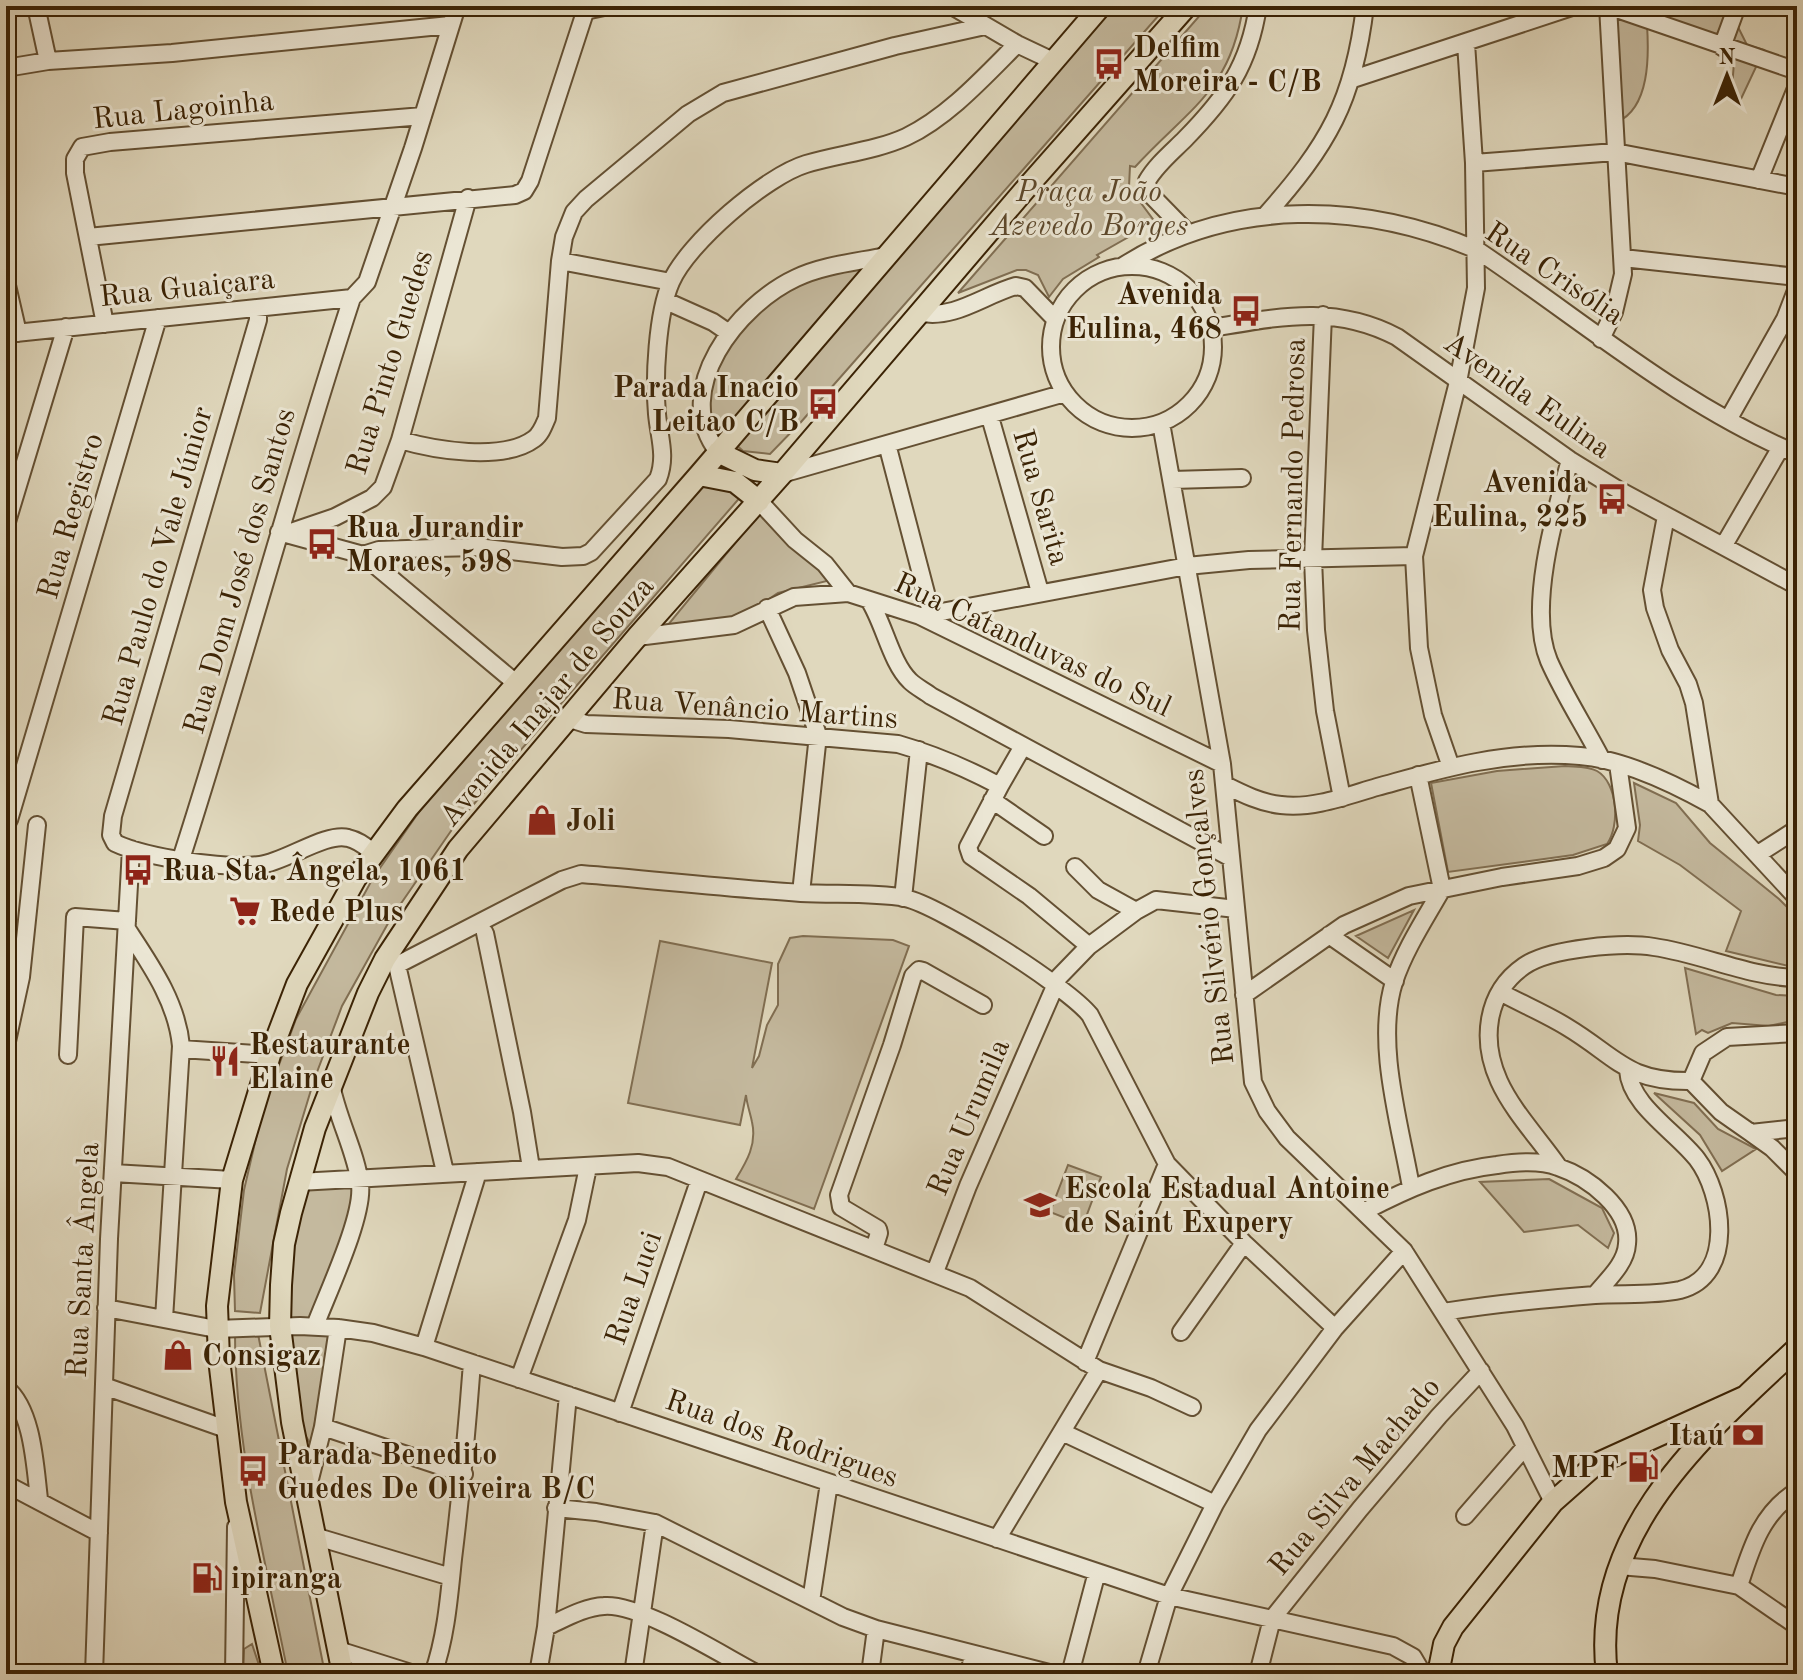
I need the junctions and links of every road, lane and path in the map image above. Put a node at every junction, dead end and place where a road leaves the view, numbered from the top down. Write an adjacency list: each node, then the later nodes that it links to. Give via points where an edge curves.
1 (36, 6): 18 (street)
2 (457, 6): 13 (street)
3 (609, 6): 12 (street)
4 (952, 6): 14 (street)
5 (1101, 6): 19 (main road, Avenida Inajar de Souza)
6 (1187, 6): 46 (main road, Avenida Inajar de Souza)
7 (1258, 6): 32 (street, via 1251,43 1232,85 1147,181 1149,193)
8 (1365, 6): 22 (street)
9 (1575, 6): 15 (street)
10 (1608, 6): 17 (street); 25 (street)
11 (1737, 6): 17 (street)
12 (586, 8): 29 (street, via 524,191)
13 (450, 25): 18 (street); 24 (street)
14 (985, 26): 16 (street); 37 (street, via 723,93 688,114 586,199 574,212)
15 (1466, 43): 22 (street); 26 (street)
16 (1017, 44): 19 (street); 41 (street, via 953,104 906,137 804,164 749,197 689,253)
17 (1722, 47): 21 (street)
18 (48, 61): 20 (street)
19 (1055, 62): 35 (main road, Avenida Inajar de Souza)
20 (6, 68)
21 (1797, 71)
22 (1353, 79): 31 (street, via 1315,156)
23 (1797, 86): 27 (street)
24 (423, 116): 30 (street); 33 (street, Rua Lagoinha, via 82,147 74,165)
25 (1615, 152): 26 (street); 27 (street); 36 (street)
26 (1474, 163): 34 (street)
27 (1759, 180): 28 (street)
28 (1797, 187)
29 (468, 198): 30 (street); 61 (street, Rua Pinto Guedes)
30 (393, 206): 33 (street); 43 (street, via 367,282)
31 (1265, 216): 32 (street, Rua Crisólia); 34 (street, Rua Crisólia, via 1369,218 1442,235)
32 (1188, 233): 38 (street, Rua Crisólia)
33 (88, 237): 50 (street, Rua Lagoinha)
34 (1477, 250): 55 (street, Rua Crisólia); 56 (street, via 1476,288)
35 (886, 256): 53 (street, via 796,278 763,299); 64 (main road, Avenida Inajar de Souza)
36 (1623, 258): 39 (street); 55 (street, via 1620,292)
37 (560, 261): 41 (street); 61 (street, via 547,418 533,440 479,452 426,448)
38 (1123, 266): 49 (street, via 1081,283); 52 (street, via 1169,274 1189,288)
39 (1797, 277)
40 (6, 281): 54 (street)
41 (671, 282): 44 (street)
42 (1797, 288): 59 (street)
43 (352, 298): 45 (street, Rua Guaiçara); 74 (street, Rua Dom José dos Santos)
44 (666, 301): 53 (street); 76 (street, via 655,382 664,465 658,479 591,552 562,557 449,547)
45 (258, 308): 48 (street, Rua Guaiçara); 104 (street, Rua Paulo do Vale Júnior, via 113,816 113,841)
46 (922, 313): 49 (street, via 952,312 1016,286); 67 (main road, Avenida Inajar de Souza)
47 (1323, 315): 52 (street, Avenida Eulina); 56 (street, Avenida Eulina, via 1351,318 1397,337); 78 (street, Rua Fernando Pedrosa)
48 (158, 318): 50 (street, Rua Guaiçara); 100 (street, Rua Registro)
49 (1055, 319): 57 (street, via 1050,345)
50 (105, 324): 51 (street, Rua Guaiçara)
51 (66, 327): 54 (street, Rua Guaiçara); 73 (street)
52 (1212, 328): 60 (street, via 1209,375 1181,412)
53 (729, 333): 64 (street, via 705,382 705,433)
54 (12, 334)
55 (1601, 339): 59 (street, Rua Crisólia)
56 (1458, 382): 66 (street, Avenida Eulina); 77 (street)
57 (1065, 393): 58 (street); 60 (street, via 1084,413 1108,425)
58 (990, 417): 62 (street); 81 (street, Rua Sarita)
59 (1728, 420): 63 (street, Rua Crisólia)
60 (1161, 423): 70 (street, Rua Silvério Gonçalves)
61 (400, 440): 74 (street, Rua Pinto Guedes, via 379,493 335,517)
62 (887, 444): 67 (street); 85 (street)
63 (1781, 447): 65 (street, Rua Crisólia); 75 (street)
64 (718, 452): 67 (main road, via 755,470); 68 (main road, Avenida Inajar de Souza)
65 (1797, 454)
66 (1570, 460): 72 (street, Avenida Eulina); 92 (street, via 1550,544 1542,634 1549,660)
67 (782, 474): 71 (main road, Avenida Inajar de Souza)
68 (699, 475): 71 (main road, via 735,482); 87 (main road, Avenida Inajar de Souza)
69 (1242, 478): 70 (street)
70 (1172, 480): 79 (street, Rua Silvério Gonçalves)
71 (759, 501): 82 (street, Rua Catanduvas do Sul); 86 (main road, Avenida Inajar de Souza)
72 (1666, 516): 75 (street, Avenida Eulina); 99 (street, via 1653,599 1694,703)
73 (6, 525)
74 (283, 532): 76 (street); 108 (street, Rua Dom José dos Santos)
75 (1724, 545): 80 (street, Avenida Eulina)
76 (363, 555): 87 (street)
77 (1414, 556): 78 (street); 94 (street, via 1419,648)
78 (1313, 559): 79 (street); 98 (street, Rua Fernando Pedrosa, via 1325,711)
79 (1187, 566): 81 (street); 93 (street, Rua Silvério Gonçalves)
80 (1797, 586)
81 (1040, 592): 85 (street)
82 (848, 593): 83 (street, Rua Catanduvas do Sul); 84 (street, via 810,594)
83 (869, 600): 85 (street, Rua Catanduvas do Sul); 90 (street, via 909,680)
84 (767, 608): 86 (street, via 734,625); 89 (street)
85 (925, 614): 93 (street, Rua Catanduvas do Sul)
86 (637, 637): 88 (main road, Avenida Inajar de Souza)
87 (517, 684): 105 (main road, Avenida Inajar de Souza)
88 (570, 719): 89 (street, Rua Venâncio Martins); 120 (main road, Avenida Inajar de Souza, via 458,849)
89 (818, 735): 91 (street, Rua Venâncio Martins); 111 (street)
90 (1023, 746): 97 (street); 107 (street)
91 (919, 750): 97 (street, Rua Venâncio Martins); 112 (street)
92 (1610, 762): 94 (street, via 1580,756 1521,757); 99 (street); 110 (street, via 1627,828 1617,849 1578,866)
93 (1222, 764): 96 (street, Rua Silvério Gonçalves)
94 (1451, 767): 95 (street)
95 (1418, 775): 98 (street); 110 (street)
96 (1225, 785): 98 (street, via 1283,806); 107 (street, Rua Silvério Gonçalves)
97 (996, 793): 103 (street, Rua Venâncio Martins); 119 (street, via 968,851 971,856)
98 (1342, 798)
99 (1710, 804): 106 (street)
100 (11, 821)
101 (37, 825): 128 (street, via 17,1001)
102 (1797, 829): 106 (street)
103 (1044, 836)
104 (131, 849): 108 (street); 116 (street, Rua Santa Ângela)
105 (374, 853): 108 (street, via 340,837 263,865); 131 (main road, Avenida Inajar de Souza, via 309,960)
106 (1758, 854): 113 (street)
107 (1231, 858): 114 (street, Rua Silvério Gonçalves)
108 (181, 859)
109 (1075, 867): 115 (street, via 1098,890)
110 (1442, 889): 118 (street, via 1376,909); 122 (street)
111 (801, 893): 112 (street); 120 (street, via 574,875)
112 (903, 898): 123 (street, via 939,911)
113 (1797, 898)
114 (1236, 909): 115 (street, via 1164,899); 125 (street, Rua Silvério Gonçalves)
115 (1136, 911): 119 (street)
116 (127, 925): 129 (street, via 176,1015); 130 (street, via 75,917); 143 (street, Rua Santa Ângela)
117 (485, 933): 140 (street)
118 (1329, 935): 122 (street); 125 (street)
119 (1089, 946): 123 (street)
120 (391, 962): 134 (main road, Avenida Inajar de Souza); 141 (street)
121 (1797, 978): 124 (street, via 1652,946 1614,946 1534,961)
122 (1395, 981): 150 (street, via 1387,1017 1388,1049)
123 (1054, 984): 137 (street, via 1090,1015); 155 (street, Rua Urumila)
124 (1500, 992): 132 (street, via 1568,1028); 138 (street, via 1489,1016 1488,1045 1499,1081)
125 (1244, 995): 151 (street, Rua Silvério Gonçalves, via 1253,1082 1267,1111 1287,1138)
126 (983, 1005): 153 (street, via 923,971 913,976 839,1195 841,1207 878,1229)
127 (1797, 1033): 133 (street, via 1727,1037 1703,1053)
128 (6, 1046)
129 (181, 1049): 131 (street); 145 (street)
130 (68, 1055)
131 (270, 1055): 147 (main road, Avenida Inajar de Souza)
132 (1628, 1070): 133 (street, via 1650,1078); 156 (street, via 1644,1106 1702,1166 1718,1214 1719,1239 1708,1271 1688,1286)
133 (1691, 1081): 136 (street)
134 (331, 1083): 146 (street); 149 (main road, Avenida Inajar de Souza)
135 (1797, 1128): 136 (street)
136 (1751, 1133): 144 (street)
137 (1167, 1164): 152 (street); 169 (street)
138 (1558, 1166): 150 (street, via 1495,1165); 156 (street, via 1591,1184 1626,1226 1623,1259)
139 (588, 1167): 140 (street); 148 (street, via 656,1165); 171 (street, via 577,1220)
140 (531, 1168): 142 (street)
141 (445, 1172): 142 (street); 146 (street)
142 (478, 1172): 166 (street)
143 (113, 1173): 145 (street); 157 (street, Rua Santa Ângela)
144 (1797, 1173)
145 (173, 1176): 147 (street); 159 (street)
146 (359, 1178): 149 (street); 161 (street, via 350,1236)
147 (232, 1180): 164 (main road, Avenida Inajar de Souza)
148 (699, 1181): 153 (street); 177 (street, Rua Luci)
149 (299, 1182): 160 (main road, Avenida Inajar de Souza, via 284,1244)
150 (1411, 1187): 151 (street)
151 (1365, 1211): 154 (street, Rua Silvério Gonçalves)
152 (1244, 1243): 163 (street); 165 (street)
153 (874, 1249): 155 (street)
154 (1404, 1251): 158 (street, Rua Silvério Gonçalves); 163 (street)
155 (935, 1272): 169 (street, via 970,1288)
156 (1595, 1295): 158 (street)
157 (106, 1308): 159 (street, Rua dos Rodrigues); 173 (street, Rua Santa Ângela)
158 (1443, 1312): 170 (street, Rua Silvério Gonçalves)
159 (164, 1319): 164 (street, Rua dos Rodrigues)
160 (280, 1326): 161 (street, Rua dos Rodrigues); 164 (street, Rua dos Rodrigues); 188 (main road, Avenida Inajar de Souza)
161 (315, 1326): 162 (street, Rua dos Rodrigues)
162 (338, 1328): 166 (street, Rua dos Rodrigues); 179 (street)
163 (1335, 1328): 192 (street, via 1258,1430)
164 (216, 1329): 180 (main road, Avenida Inajar de Souza)
165 (1181, 1332)
166 (424, 1347): 168 (street, Rua dos Rodrigues)
167 (1797, 1348): 175 (main road)
168 (472, 1363): 171 (street, Rua dos Rodrigues); 184 (street)
169 (1092, 1366): 176 (street); 181 (street)
170 (1481, 1371): 183 (street, Rua Silvério Gonçalves); 206 (street, Rua Silva Machado)
171 (519, 1379): 174 (street, Rua dos Rodrigues)
172 (7, 1384): 189 (street, via 28,1427)
173 (104, 1386): 180 (street); 196 (street, Rua Santa Ângela)
174 (568, 1395): 177 (street, Rua dos Rodrigues); 193 (street)
175 (1746, 1396): 178 (main road); 182 (main road)
176 (1192, 1407)
177 (620, 1413): 185 (street, Rua dos Rodrigues)
178 (1686, 1423): 182 (main road, via 1698,1430); 191 (main road, via 1596,1464)
179 (323, 1427): 184 (street); 188 (street)
180 (226, 1429): 190 (main road, Avenida Inajar de Souza)
181 (1062, 1432): 192 (street); 198 (street)
182 (1702, 1443): 199 (main road, via 1646,1509)
183 (1525, 1447): 191 (street, Rua Silvério Gonçalves); 194 (street)
184 (464, 1474): 201 (street)
185 (829, 1483): 198 (street, Rua dos Rodrigues); 204 (street)
186 (6, 1484): 189 (street)
187 (1797, 1491): 202 (street, via 1772,1512 1754,1539)
188 (306, 1497): 197 (main road, Avenida Inajar de Souza)
189 (39, 1499): 196 (street)
190 (236, 1502): 214 (street); 215 (main road, Avenida Inajar de Souza)
191 (1553, 1502): 212 (main road, via 1453,1627)
192 (1215, 1504): 203 (street)
193 (556, 1508): 195 (street); 208 (street)
194 (1465, 1516)
195 (655, 1523): 204 (street); 205 (street)
196 (99, 1533): 213 (street, Rua Santa Ângela)
197 (314, 1536): 201 (street); 210 (main road, Avenida Inajar de Souza)
198 (997, 1539): 200 (street, Rua dos Rodrigues)
199 (1619, 1566): 202 (street); 228 (main road, via 1605,1634)
200 (1097, 1572): 203 (street, Rua dos Rodrigues); 225 (street)
201 (451, 1577): 218 (street, via 442,1650)
202 (1739, 1586): 207 (street)
203 (1169, 1596): 206 (street, Rua dos Rodrigues); 226 (street)
204 (811, 1601): 209 (street)
205 (641, 1613): 208 (street, via 602,1606); 220 (street); 221 (street)
206 (1272, 1619): 212 (street, Rua dos Rodrigues, via 1393,1646); 227 (street)
207 (1797, 1626)
208 (546, 1627): 219 (street)
209 (876, 1629): 211 (street); 222 (street)
210 (338, 1650): 216 (main road, Avenida Inajar de Souza); 217 (street)
211 (973, 1655): 223 (street); 224 (street)
212 (1438, 1673)
213 (94, 1674)
214 (234, 1674)
215 (274, 1674)
216 (343, 1674)
217 (414, 1674)
218 (433, 1674)
219 (538, 1674)
220 (633, 1674)
221 (758, 1674)
222 (870, 1674)
223 (969, 1674)
224 (1053, 1674)
225 (1070, 1674)
226 (1146, 1674)
227 (1258, 1674)
228 (1607, 1674)

